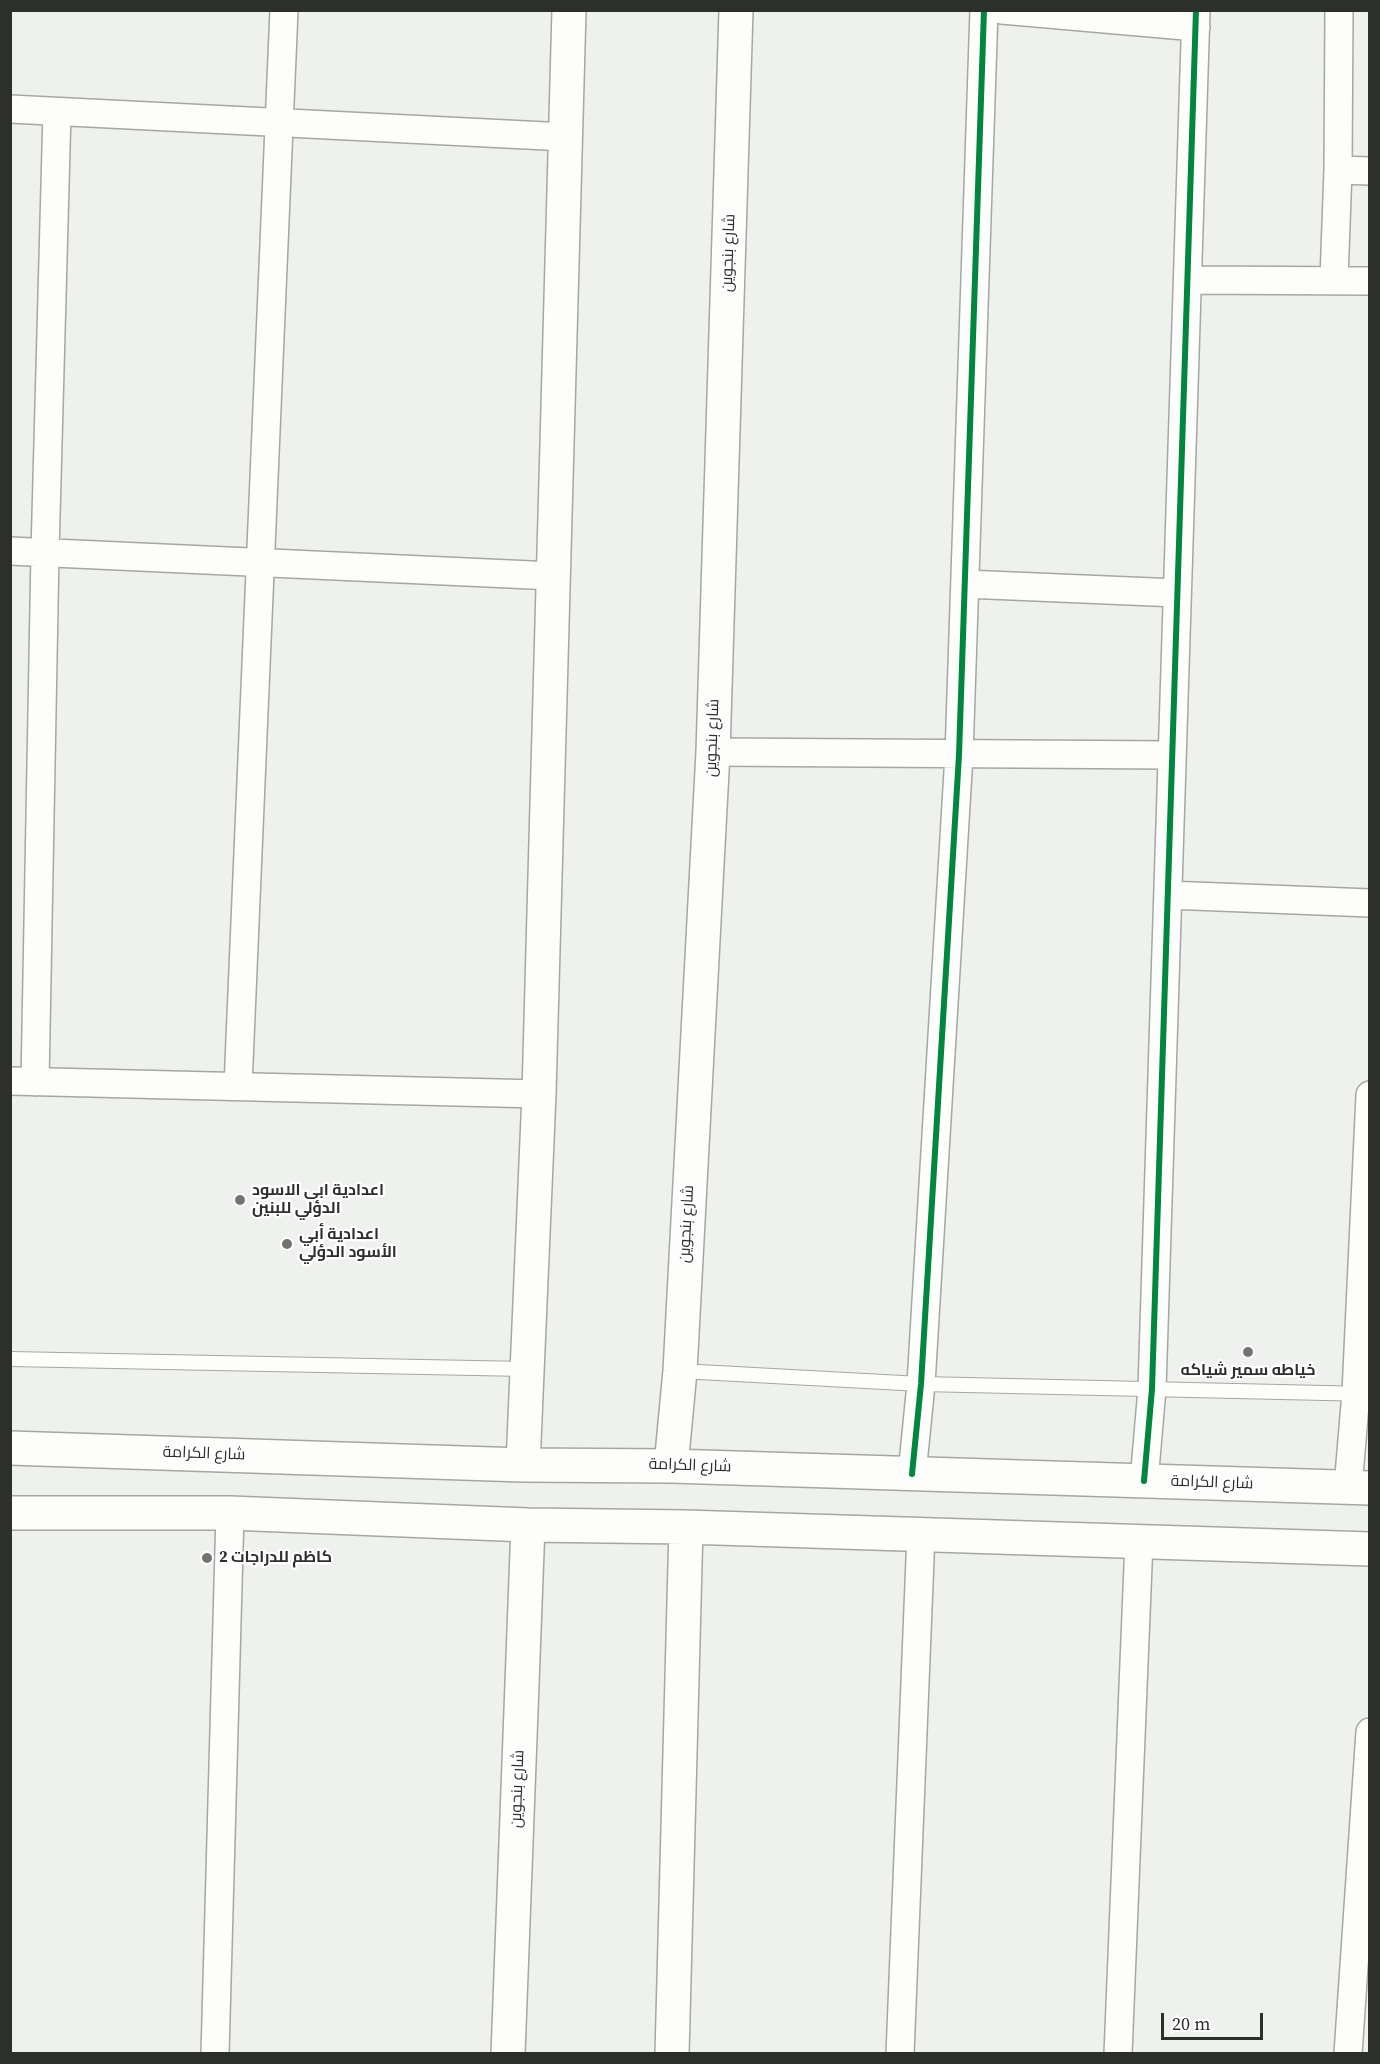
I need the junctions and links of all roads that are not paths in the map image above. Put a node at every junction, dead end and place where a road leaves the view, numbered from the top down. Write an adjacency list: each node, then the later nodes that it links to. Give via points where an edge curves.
1 (284, 10): 10 (street)
2 (569, 10): 11 (street)
3 (736, 10): 23 (street, شارع بنجوين)
4 (984, 10): 21 (street)
5 (1002, 10): 7 (street)
6 (1339, 10): 12 (street)
7 (1196, 19): 15 (street)
8 (10, 109): 9 (street)
9 (57, 112): 10 (street); 18 (street)
10 (279, 123): 11 (street); 19 (street)
11 (566, 137): 20 (street)
12 (1338, 170): 13 (street); 14 (street)
13 (1370, 171)
14 (1334, 279): 15 (street); 16 (street)
15 (1188, 280): 22 (street)
16 (1370, 280)
17 (10, 551): 18 (street)
18 (45, 553): 19 (street); 28 (street)
19 (260, 563): 20 (street); 29 (street)
20 (553, 576): 30 (street)
21 (965, 584): 22 (street); 24 (street)
22 (1177, 593): 25 (street)
23 (713, 752): 24 (street); 34 (street, شارع بنجوين)
24 (959, 755): 25 (street); 35 (street)
25 (1172, 755): 26 (street)
26 (1168, 895): 27 (street); 36 (street)
27 (1370, 903)
28 (23, 1081): 29 (street)
29 (238, 1086): 30 (street)
30 (539, 1094): 33 (street)
31 (1370, 1095): 37 (street)
32 (10, 1359): 33 (lane)
33 (526, 1369): 39 (street)
34 (680, 1371): 35 (lane); 40 (street, شارع بنجوين)
35 (921, 1384): 36 (lane); 41 (street)
36 (1152, 1389): 37 (lane); 42 (street)
37 (1363, 1394): 43 (street)
38 (10, 1448): 39 (street, شارع الكرامة)
39 (523, 1464): 40 (street, شارع الكرامة)
40 (671, 1466): 41 (street, شارع الكرامة)
41 (912, 1474): 42 (street, شارع الكرامة)
42 (1144, 1481): 43 (street, شارع الكرامة)
43 (1359, 1488)
44 (230, 1513): 45 (street); 46 (street); 52 (street)
45 (10, 1514)
46 (528, 1526): 47 (street); 53 (street, شارع بنجوين)
47 (686, 1527): 48 (street); 54 (street)
48 (921, 1534): 49 (street); 55 (street)
49 (1139, 1541): 50 (street); 56 (street)
50 (1370, 1549)
51 (1370, 1732): 57 (street)
52 (215, 2054)
53 (508, 2054)
54 (672, 2054)
55 (900, 2054)
56 (1119, 2054)
57 (1348, 2054)

